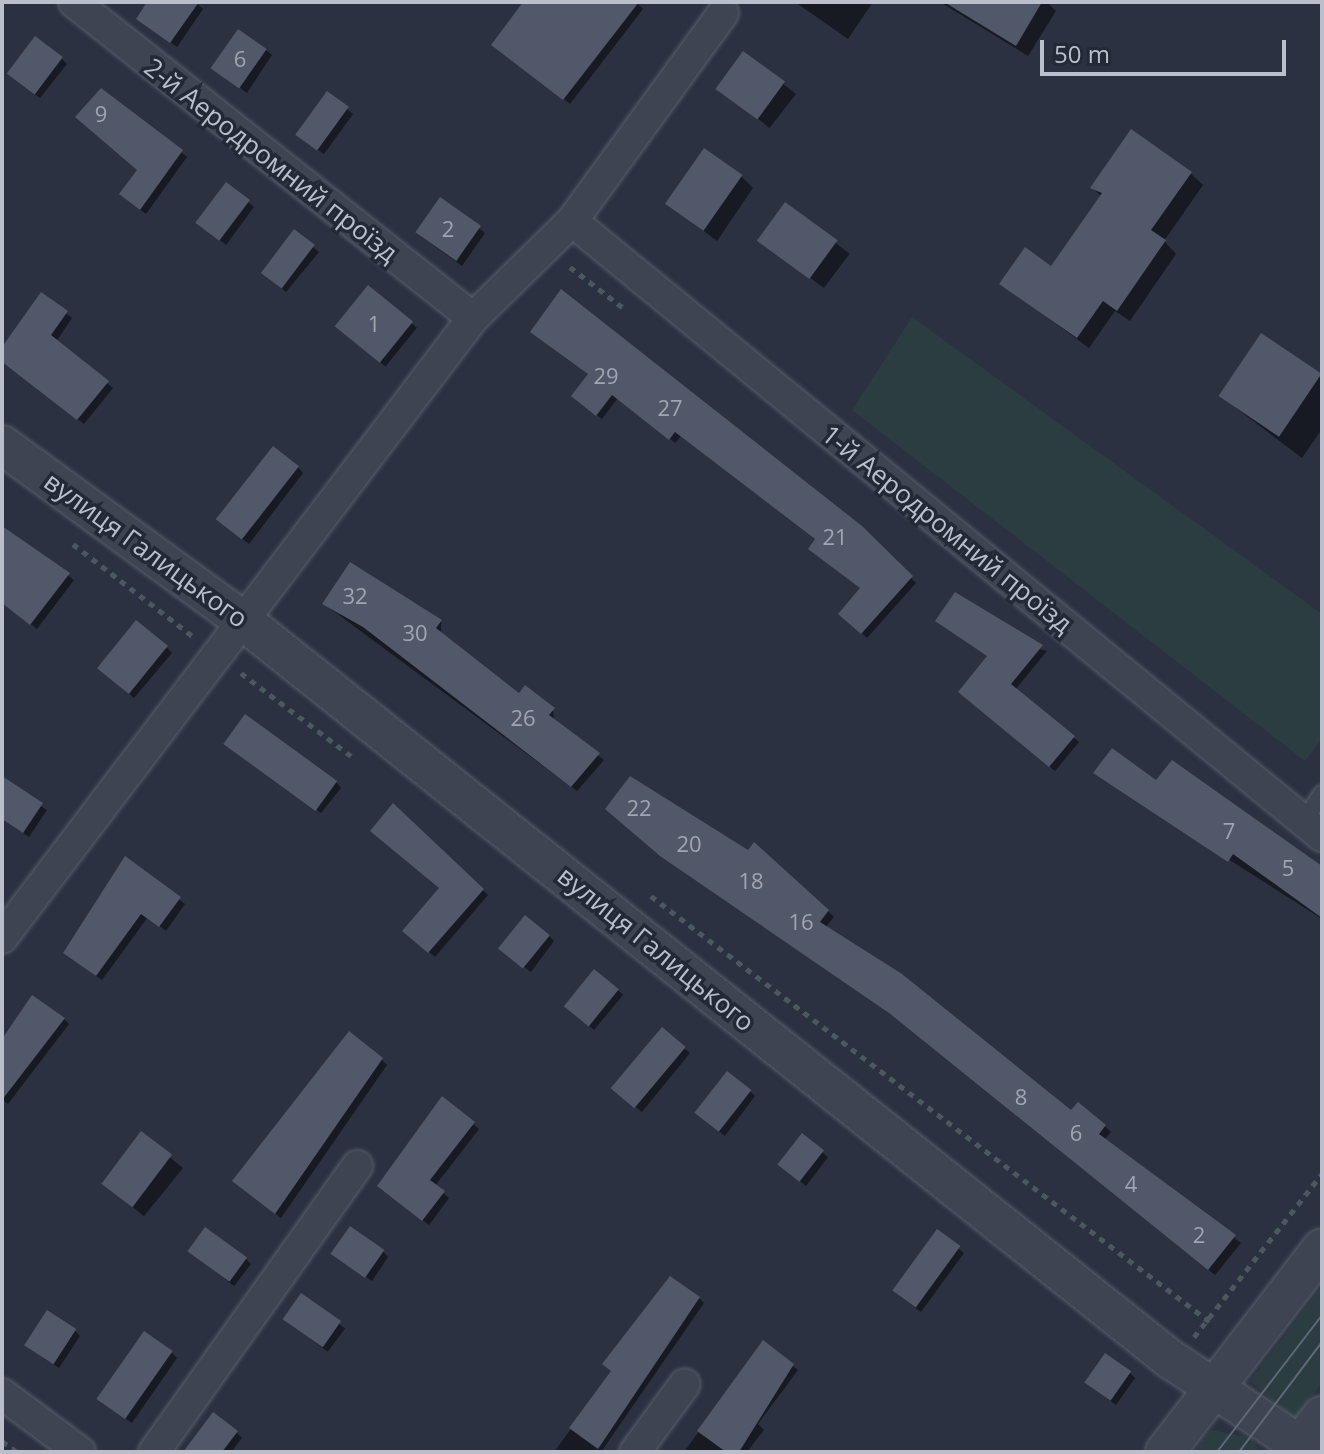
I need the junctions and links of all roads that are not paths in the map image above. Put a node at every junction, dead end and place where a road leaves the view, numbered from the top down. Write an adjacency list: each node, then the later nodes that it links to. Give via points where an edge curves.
1 (71, 3): 4 (street, 2-й Аеродромний проїзд)
2 (723, 13): 3 (street)
3 (572, 221): 4 (street); 8 (street, 1-й Аеродромний проїзд)
4 (473, 318): 6 (street)
5 (2, 445): 6 (street, вулиця Галицького)
6 (246, 623): 9 (street); 13 (street, вулиця Галицького, via 1170,1359)
7 (1322, 794): 8 (lane)
8 (1312, 829)
9 (2, 938)
10 (357, 1166): 17 (street)
11 (1322, 1248): 13 (street)
12 (685, 1384): 18 (street)
13 (1217, 1384): 15 (street, вулиця Галицького); 19 (street)
14 (2, 1394): 16 (street)
15 (1307, 1441)
16 (69, 1449)
17 (154, 1452)
18 (635, 1452)
19 (1165, 1452)

